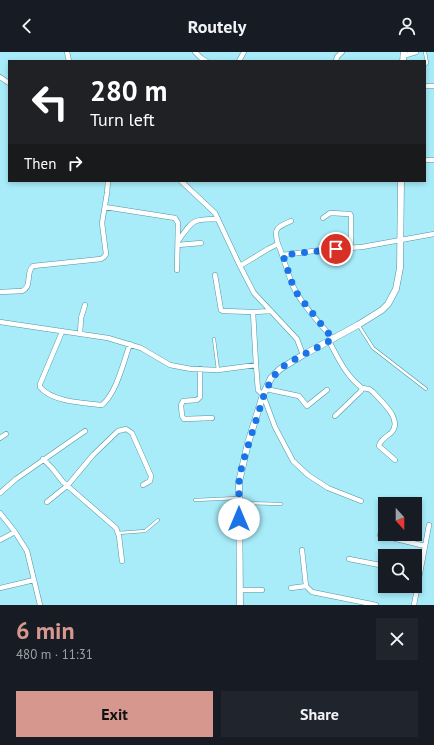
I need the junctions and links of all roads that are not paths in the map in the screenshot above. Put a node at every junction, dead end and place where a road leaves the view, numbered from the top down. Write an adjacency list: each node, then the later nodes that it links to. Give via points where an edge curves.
1 (195, 52): 4 (street)
2 (416, 52): 3 (street)
3 (403, 56)
4 (204, 60)
5 (108, 182): 8 (street)
6 (182, 182): 10 (street, via 211,208)
7 (401, 182): 13 (street)
8 (105, 207): 14 (street, via 172,216 178,223); 22 (street, via 102,223 106,251 104,257 33,266 29,270 25,289)
9 (323, 218): 17 (street, via 330,213 350,214)
10 (218, 219): 14 (street, via 199,219 190,225); 19 (street)
11 (291, 221): 16 (street, via 276,229)
12 (434, 234): 13 (street)
13 (400, 239): 17 (street); 27 (street, via 400,268 392,298 382,310)
14 (178, 243): 15 (street); 20 (street)
15 (201, 243)
16 (278, 244): 18 (street); 19 (street)
17 (351, 248): 18 (street)
18 (283, 255): 31 (street, via 298,295)
19 (240, 266): 24 (street, via 254,292)
20 (177, 270)
21 (215, 275): 25 (street, via 221,310)
22 (0, 292)
23 (85, 305): 29 (street)
24 (271, 311): 25 (street); 33 (street, via 297,339)
25 (253, 312): 34 (street)
26 (0, 322): 28 (street)
27 (358, 325): 31 (street); 38 (lane, via 373,348)
28 (62, 332): 29 (street); 32 (street, via 40,387 49,394 69,400 102,405 114,389)
29 (80, 334): 32 (street)
30 (214, 339): 36 (lane)
31 (331, 340): 33 (street); 37 (street, via 341,364 353,381)
32 (130, 344): 35 (street, via 170,365)
33 (303, 355): 40 (street, via 280,369)
34 (256, 365): 36 (street); 40 (street, via 258,390)
35 (200, 369): 36 (street); 42 (street, via 200,397 197,400 183,401 182,416 184,420)
36 (218, 370)
37 (362, 388): 41 (street); 47 (street, via 373,392 394,416 392,431 378,446)
38 (426, 389)
39 (327, 390): 40 (street, via 306,406 299,396)
40 (265, 392): 53 (street, via 242,465); 54 (street, via 275,427 293,461 328,488)
41 (335, 416)
42 (212, 418)
43 (85, 431): 46 (street)
44 (6, 434): 45 (street)
45 (0, 438)
46 (43, 460): 49 (street); 51 (street)
47 (395, 460)
48 (0, 484): 51 (street)
49 (68, 485): 50 (street, via 93,455 118,431 126,429 132,433 152,476 150,481); 55 (street); 61 (street, via 116,528)
50 (143, 485)
51 (1, 492)
52 (195, 500): 53 (lane)
53 (239, 501): 56 (lane); 74 (street)
54 (361, 501)
55 (47, 502)
56 (281, 504)
57 (0, 513): 60 (street)
58 (158, 520): 61 (lane, via 146,531)
59 (429, 525): 64 (street)
60 (15, 532): 62 (street); 70 (street, via 27,551)
61 (118, 533): 68 (street)
62 (0, 540)
63 (405, 541): 64 (street)
64 (425, 546): 66 (street)
65 (302, 550): 71 (street)
66 (422, 557)
67 (349, 559): 69 (street)
68 (122, 561)
69 (378, 565)
70 (34, 580): 72 (street); 77 (street)
71 (306, 586): 73 (street); 79 (street, via 312,592)
72 (0, 588)
73 (291, 588)
74 (241, 590): 75 (street); 78 (street)
75 (262, 590)
76 (415, 593): 80 (street)
77 (40, 605)
78 (240, 605)
79 (376, 605)
80 (414, 605)

